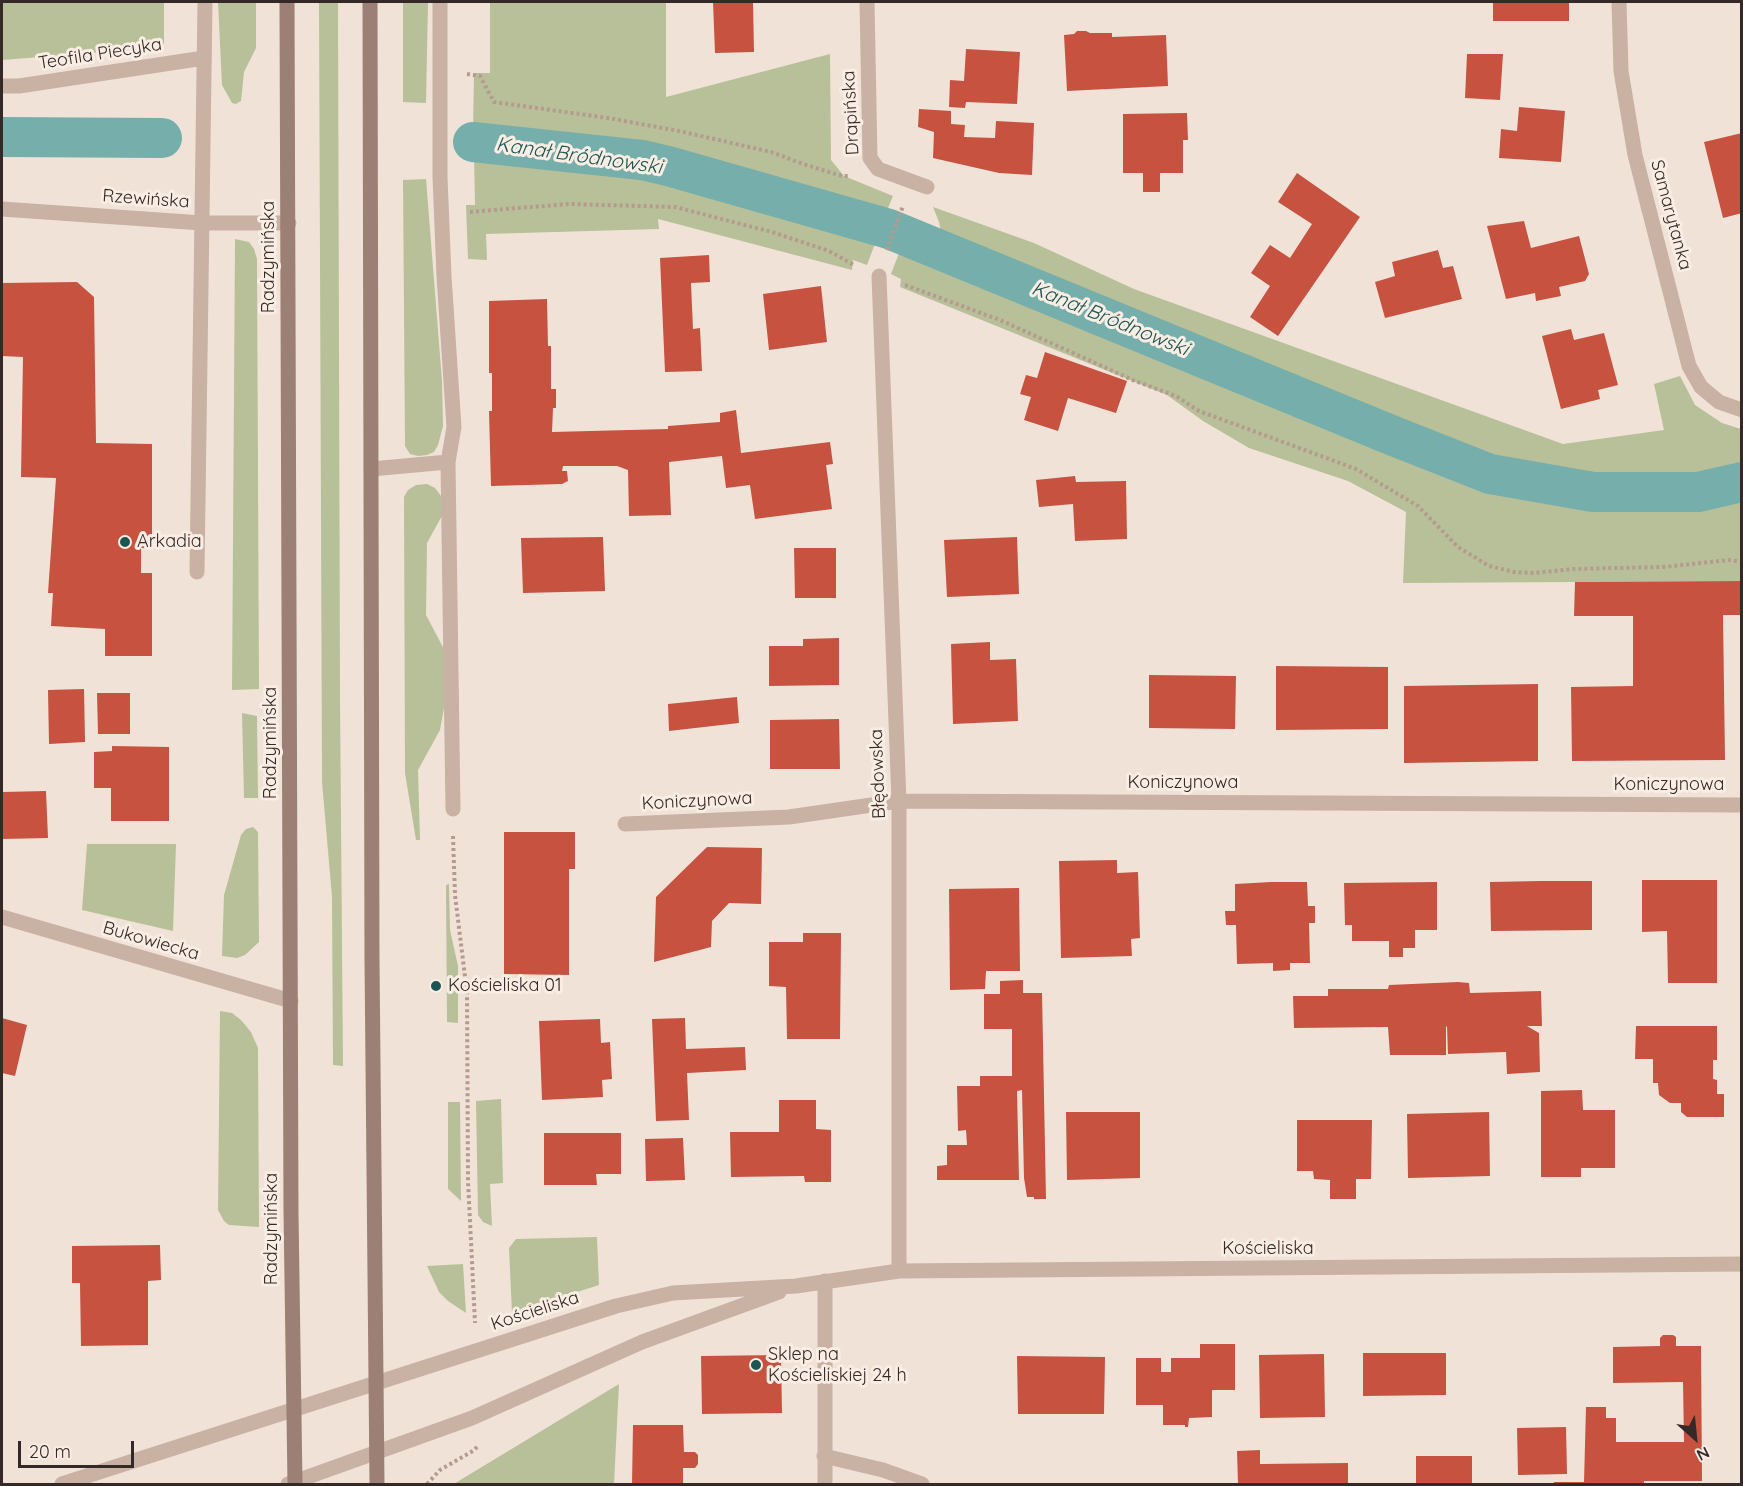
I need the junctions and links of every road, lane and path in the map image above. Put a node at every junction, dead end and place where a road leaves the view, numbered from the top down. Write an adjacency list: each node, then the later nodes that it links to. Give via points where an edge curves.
1 (205, 2): 7 (street)
2 (287, 2): 16 (main road, Radzymińska)
3 (370, 2): 23 (main road)
4 (440, 2): 22 (street, via 441,199 454,427)
5 (867, 2): 11 (street, Drapińska, via 870,158 878,169)
6 (1619, 2): 21 (street, Samarytanka, via 1621,71 1635,155 1689,366 1701,387 1719,402)
7 (204, 58): 9 (street, Teofila Piecyka); 15 (street)
8 (460, 73): 10 (path, via 480,76 494,102 679,131 771,152 842,176)
9 (2, 86)
10 (856, 176)
11 (927, 188)
12 (905, 201): 18 (path)
13 (2, 209): 15 (street, Rzewińska)
14 (463, 212): 17 (path, via 568,204 675,207 772,232)
15 (202, 223): 16 (street, Rzewińska); 25 (street)
16 (289, 223): 31 (main road, Radzymińska)
17 (840, 257)
18 (883, 260)
19 (879, 276): 26 (street, Błędowska)
20 (907, 286): 24 (path, via 1000,320 1176,396 1200,411 1356,469 1418,506 1458,548 1489,566 1534,573)
21 (1742, 410)
22 (448, 462): 23 (street); 28 (street)
23 (371, 469): 37 (main road)
24 (1742, 562)
25 (197, 572)
26 (899, 801): 27 (street, Koniczynowa); 29 (street, Koniczynowa, via 789,817); 33 (street, Błędowska)
27 (1742, 805)
28 (453, 809): 36 (path, via 454,895 468,993 468,1181)
29 (625, 824)
30 (2, 917): 31 (street, Bukowiecka)
31 (291, 1001): 38 (main road, Radzymińska)
32 (1742, 1264): 33 (street, Kościeliska)
33 (899, 1271): 34 (street, Kościeliska)
34 (825, 1281): 35 (street, Kościeliska); 41 (street)
35 (796, 1286): 37 (street, Kościeliska, via 658,1295); 40 (street, Kościeliska, via 642,1342 504,1405)
36 (475, 1318)
37 (375, 1383): 38 (street, Kościeliska); 40 (main road)
38 (294, 1409): 42 (main road, Radzymińska); 43 (street, Kościeliska)
39 (480, 1443): 45 (path, via 440,1470)
40 (376, 1454): 42 (street, Kościeliska); 44 (main road)
41 (824, 1456): 46 (street); 47 (street, via 884,1470)
42 (293, 1484)
43 (62, 1485)
44 (377, 1485)
45 (427, 1485)
46 (825, 1485)
47 (922, 1485)

